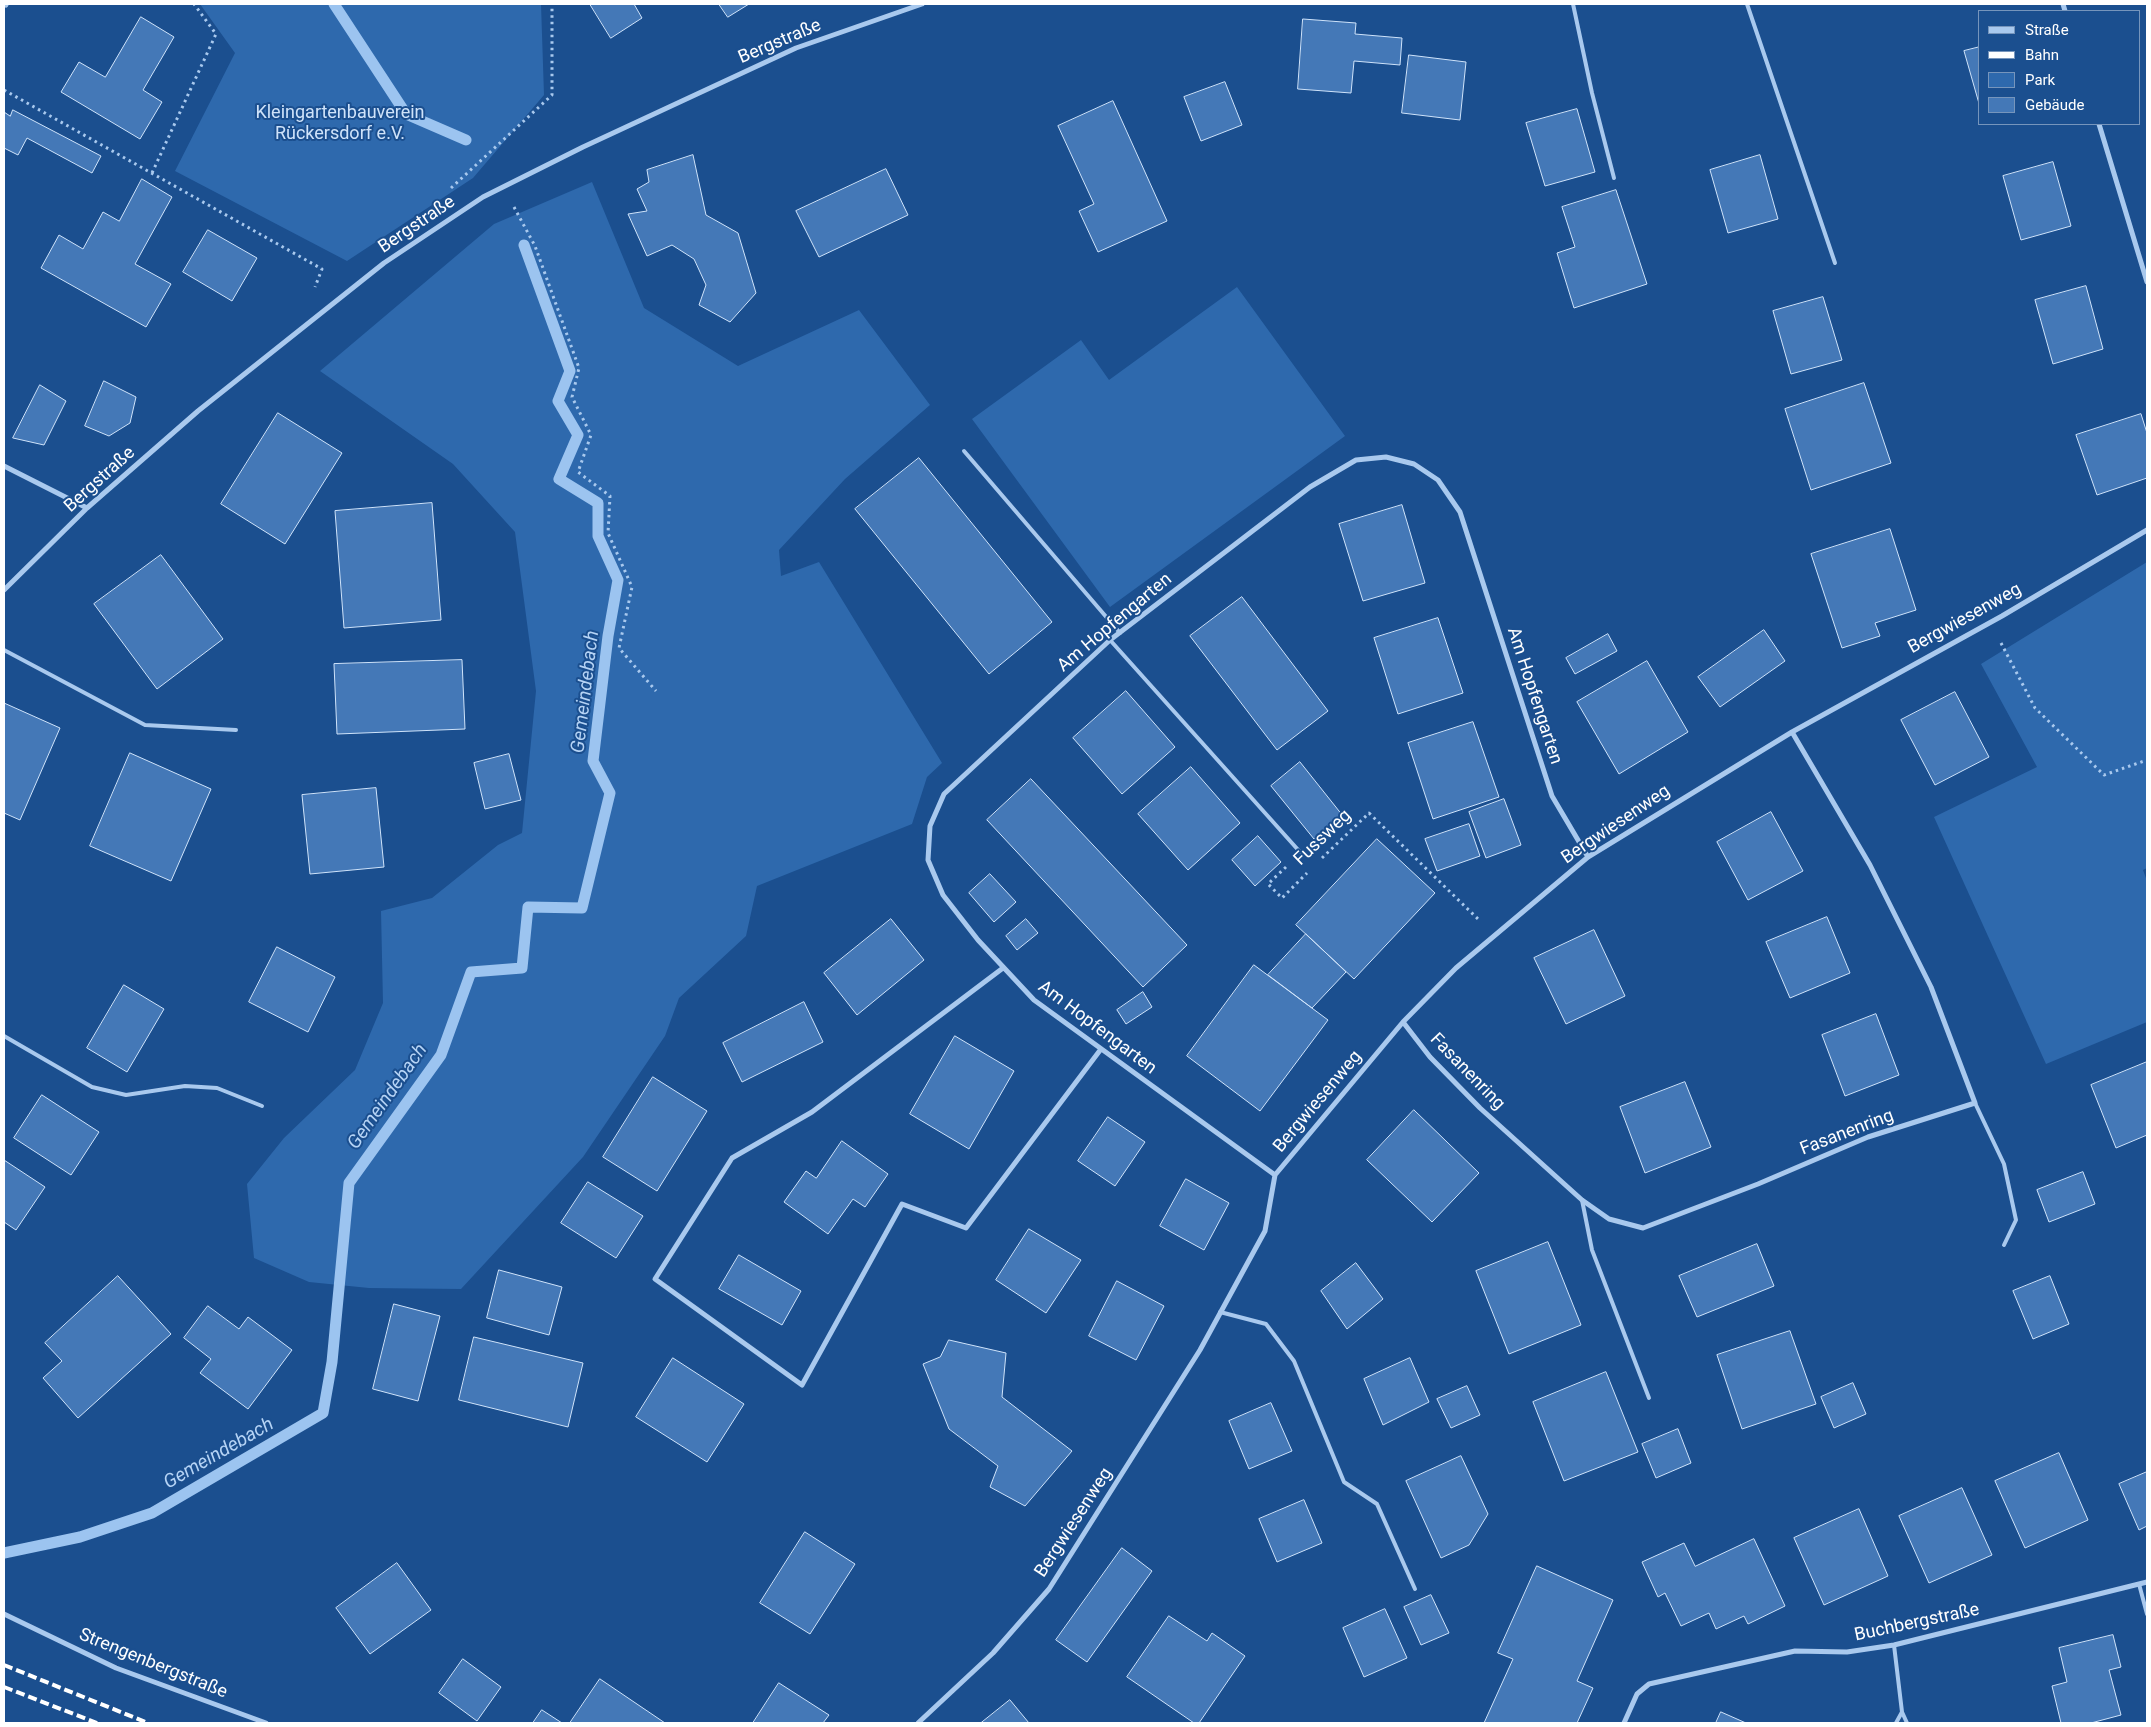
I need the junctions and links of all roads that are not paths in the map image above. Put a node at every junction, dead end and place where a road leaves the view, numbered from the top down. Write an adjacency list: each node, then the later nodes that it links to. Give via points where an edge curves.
1 (922, 4): 10 (street, Bergstraße, via 796,48 582,147 483,197 384,263 198,411)
2 (1573, 4): 5 (lane)
3 (1747, 4): 6 (lane)
4 (2099, 125): 7 (street)
5 (1614, 178)
6 (1835, 263)
7 (2147, 282)
8 (964, 451): 13 (lane)
9 (4, 466): 10 (street)
10 (87, 508): 12 (street, Bergstraße)
11 (2147, 530): 17 (street, Bergwiesenweg, via 1990,623)
12 (4, 590)
13 (1120, 633): 14 (street, Am Hopfengarten); 19 (street, Am Hopfengarten, via 1310,487 1356,460 1386,457 1414,464 1438,480 1460,512 1552,796)
14 (1110, 640): 18 (lane); 20 (street, Am Hopfengarten, via 944,794 930,826 928,860 943,895)
15 (4, 650): 16 (lane, via 144,725)
16 (236, 730)
17 (1792, 732): 19 (street, Bergwiesenweg); 24 (street, via 1870,866 1931,987)
18 (1300, 852)
19 (1588, 857): 21 (street, Bergwiesenweg, via 1456,968)
20 (1003, 968): 23 (street, Am Hopfengarten, via 1034,1000); 23 (street, via 812,1112 732,1158 655,1279 802,1385 902,1204 966,1228)
21 (1403, 1022): 26 (street, Bergwiesenweg); 27 (street, Fasanenring, via 1430,1057 1480,1108)
22 (4, 1036): 25 (lane, via 92,1087 126,1095 185,1086 217,1088)
23 (1101, 1049): 26 (street, Am Hopfengarten)
24 (1975, 1103): 27 (street, Fasanenring, via 1868,1137 1643,1228 1608,1219); 28 (lane, via 2004,1164 2016,1220)
25 (262, 1106)
26 (1275, 1175): 29 (street, Bergwiesenweg, via 1265,1231)
27 (1582, 1200): 30 (lane, via 1592,1250)
28 (2004, 1245)
29 (1220, 1312): 33 (lane, via 1266,1324 1294,1361 1344,1482 1377,1504); 39 (street, Bergwiesenweg, via 1195,1358 1049,1589 993,1653)
30 (1649, 1398)
31 (2147, 1582): 32 (street, Buchbergstraße)
32 (2139, 1584): 35 (lane); 36 (street, Buchbergstraße)
33 (1415, 1589)
34 (4, 1614): 38 (street, Strengenbergstraße, via 116,1668)
35 (2147, 1614)
36 (1894, 1645): 37 (lane); 40 (street, Buchbergstraße, via 1847,1652 1795,1651 1648,1684 1637,1694)
37 (1902, 1712): 41 (lane); 42 (lane)
38 (266, 1723)
39 (918, 1723)
40 (1624, 1723)
41 (1896, 1723)
42 (1907, 1723)

